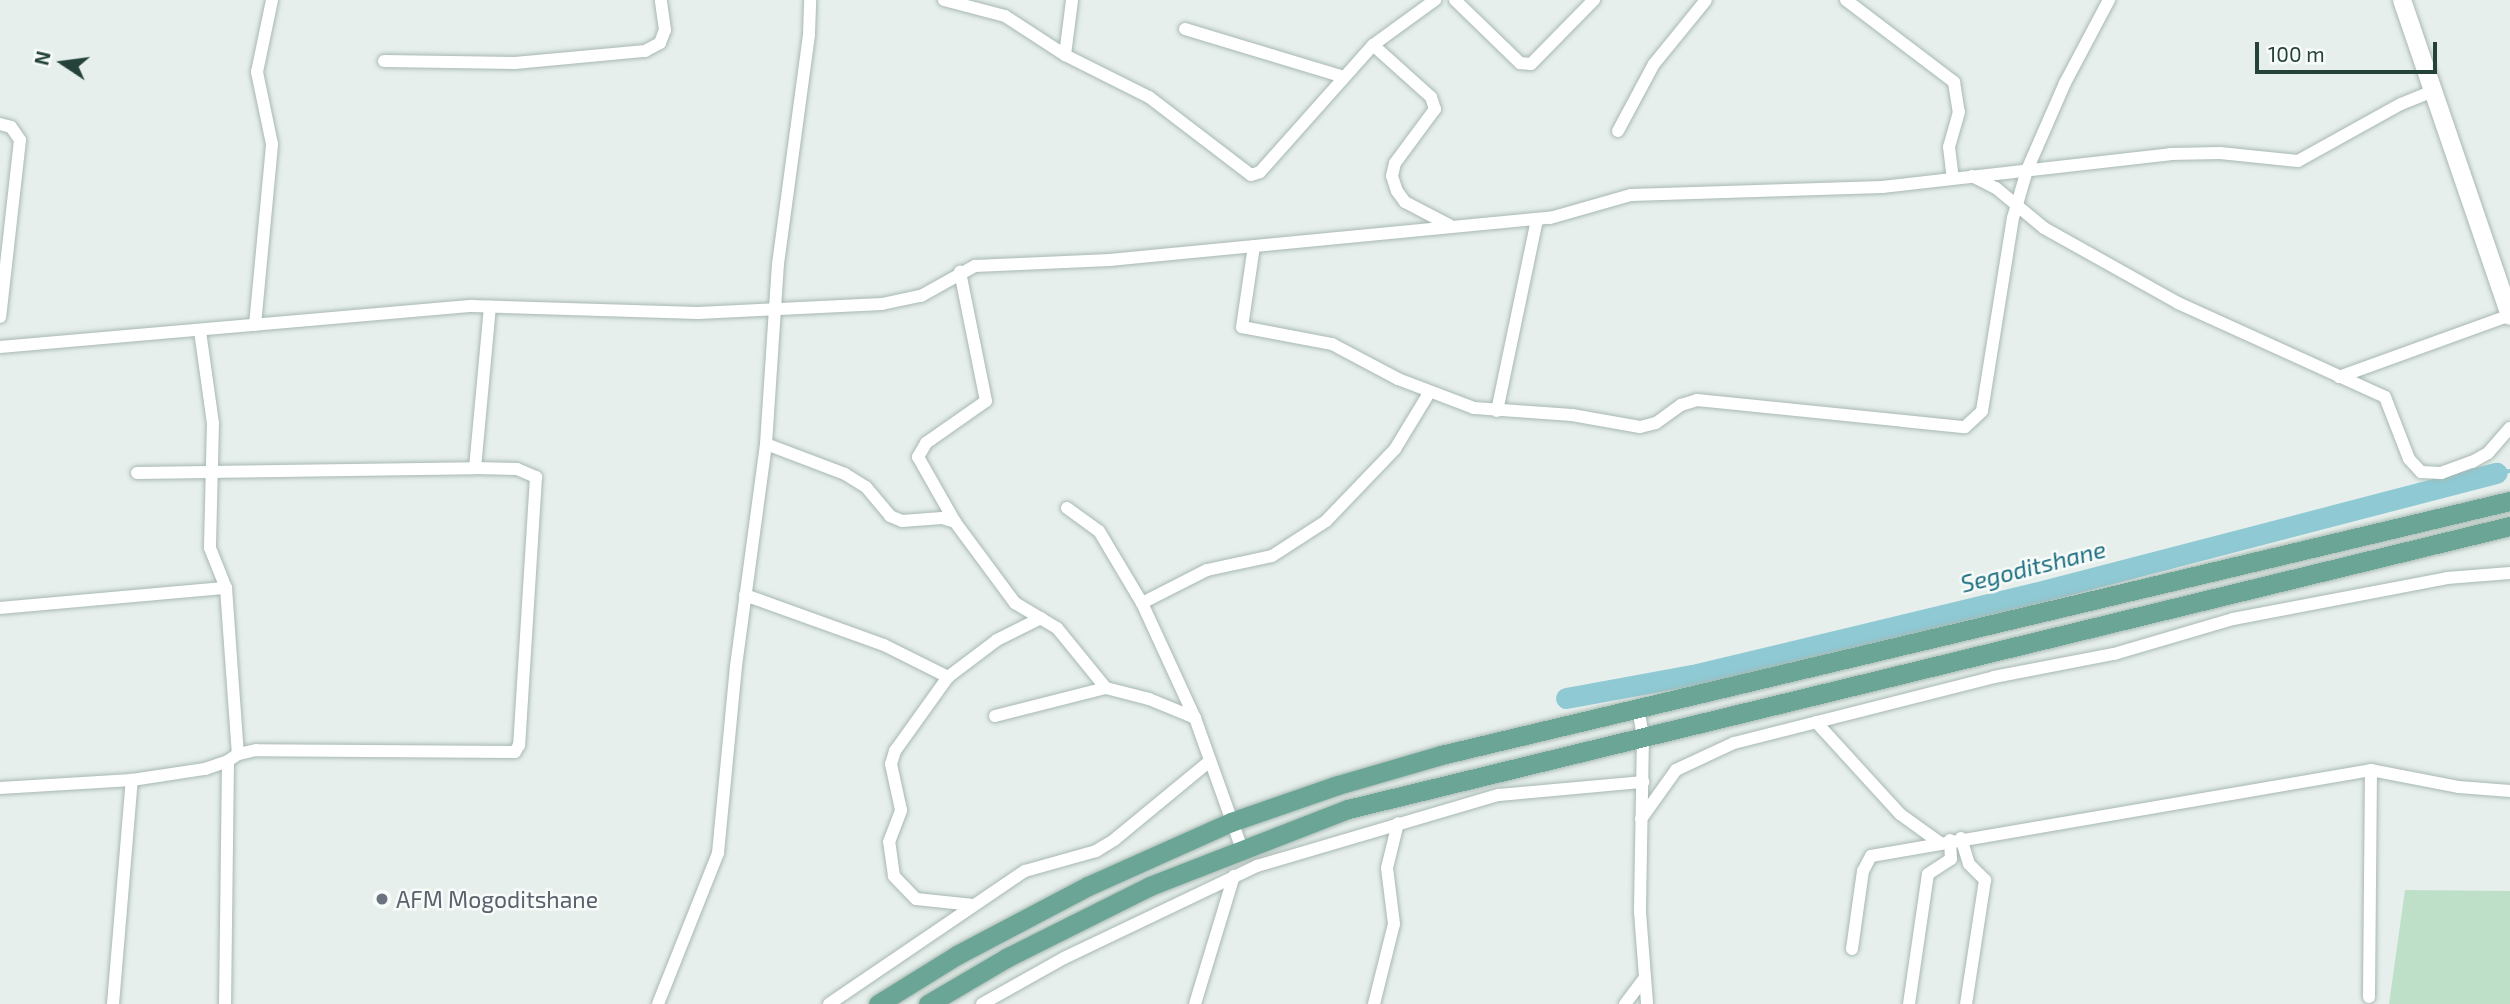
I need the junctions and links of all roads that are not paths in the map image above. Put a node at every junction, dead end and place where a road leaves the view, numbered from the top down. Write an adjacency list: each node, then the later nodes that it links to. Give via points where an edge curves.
1 (272, 0): 33 (street, via 257,72 272,144)
2 (661, 0): 16 (street, via 664,30 660,43 646,51 515,63)
3 (810, 0): 30 (street)
4 (944, 0): 15 (street, via 998,12)
5 (1072, 0): 15 (street)
6 (1435, 0): 14 (street)
7 (1455, 0): 8 (street, via 1520,63 1531,64)
8 (1594, 0)
9 (1706, 0): 20 (street, via 1654,64)
10 (1846, 0): 23 (street, via 1954,82 1959,112 1949,147)
11 (2109, 0): 21 (street, via 2064,83)
12 (2402, 0): 18 (street)
13 (1185, 29): 17 (street)
14 (1373, 45): 17 (street); 26 (street, via 1431,97 1435,109 1395,163 1392,176 1397,191 1405,202)
15 (1065, 55): 17 (street, via 1149,97 1251,175 1260,172)
16 (384, 61)
17 (1344, 77)
18 (2434, 91): 21 (street, via 2401,104 2307,159 2170,154); 31 (street)
19 (0, 124): 32 (street, via 11,127 20,139)
20 (1618, 131)
21 (2027, 170): 22 (street); 24 (street)
22 (1972, 176): 23 (street); 24 (street)
23 (1953, 178): 25 (street, via 1848,189 1631,195 1572,214)
24 (2016, 205): 36 (street, via 2054,234 2178,303); 38 (street, via 1982,411 1965,427 1697,400 1649,426)
25 (1537, 219): 26 (street); 38 (street)
26 (1450, 225): 27 (street)
27 (1254, 246): 28 (street, via 1110,260 1000,263); 37 (street, via 1242,327 1332,344)
28 (960, 272): 30 (street, via 904,302); 47 (street, via 986,401 926,443 918,457)
29 (490, 307): 30 (street, via 698,313); 33 (street); 41 (street)
30 (775, 308): 40 (street)
31 (2510, 316): 36 (street)
32 (0, 317)
33 (255, 325): 34 (street)
34 (200, 331): 35 (street); 42 (street, via 213,423)
35 (0, 346)
36 (2339, 377): 39 (street, via 2385,397 2409,459 2421,472 2441,473 2472,462 2488,453)
37 (1429, 393): 38 (street); 52 (street, via 1395,449 1326,521 1272,556 1207,570)
38 (1497, 411)
39 (2510, 428)
40 (766, 444): 47 (street, via 845,474 902,521 942,518); 51 (street)
41 (475, 468): 42 (street); 63 (street, via 529,471 538,487 515,752 256,750)
42 (213, 470): 43 (street); 50 (street, via 210,548)
43 (136, 473)
44 (2510, 489): 45 (main road)
45 (2502, 502): 57 (main road)
46 (1067, 508): 52 (street, via 1099,531)
47 (955, 522): 54 (street, via 1015,603)
48 (2510, 526): 62 (main road)
49 (2510, 573): 60 (street, via 2447,578 2233,619 2114,654 1994,677)
50 (226, 588): 53 (street); 63 (street)
51 (745, 595): 55 (street, via 884,645); 83 (street, via 718,853)
52 (1142, 603): 59 (street)
53 (0, 608)
54 (1041, 618): 55 (street, via 997,640); 56 (street, via 1071,642)
55 (948, 677): 77 (street, via 895,751 891,775 901,810 889,853 894,876 916,899)
56 (1106, 688): 58 (street); 59 (street)
57 (1638, 708): 61 (main road); 62 (street)
58 (995, 716)
59 (1195, 718): 65 (street)
60 (1816, 722): 71 (street, via 1734,743 1682,765); 74 (street, via 1900,814)
61 (1543, 731): 64 (main road); 72 (main road, via 1389,769)
62 (1643, 735): 64 (main road); 68 (street)
63 (233, 757): 67 (street, via 205,769); 82 (street)
64 (1549, 758): 75 (main road, via 1348,809)
65 (1210, 761): 72 (street); 77 (street, via 1114,841 1025,871)
66 (2371, 770): 70 (street, via 2459,787); 74 (street); 80 (street)
67 (132, 780): 69 (street); 81 (street)
68 (1643, 782): 71 (street); 73 (street, via 1517,791)
69 (0, 788)
70 (2510, 791)
71 (1641, 819): 79 (street)
72 (1231, 822): 75 (street); 85 (main road, via 1058,901)
73 (1398, 823): 76 (street); 89 (street, via 1387,868 1394,924)
74 (1950, 840): 78 (street, via 1865,861); 92 (street, via 1951,859 1928,874); 93 (street, via 1985,880)
75 (1242, 849): 86 (main road, via 1108,906)
76 (1234, 876): 87 (street, via 1064,958); 88 (street)
77 (973, 905): 84 (street)
78 (1852, 949)
79 (1643, 980): 90 (street); 91 (street)
80 (2369, 997)
81 (113, 1004)
82 (225, 1004)
83 (658, 1004)
84 (830, 1004)
85 (878, 1004)
86 (928, 1004)
87 (982, 1004)
88 (1195, 1004)
89 (1374, 1004)
90 (1625, 1004)
91 (1647, 1004)
92 (1909, 1004)
93 (1966, 1004)

